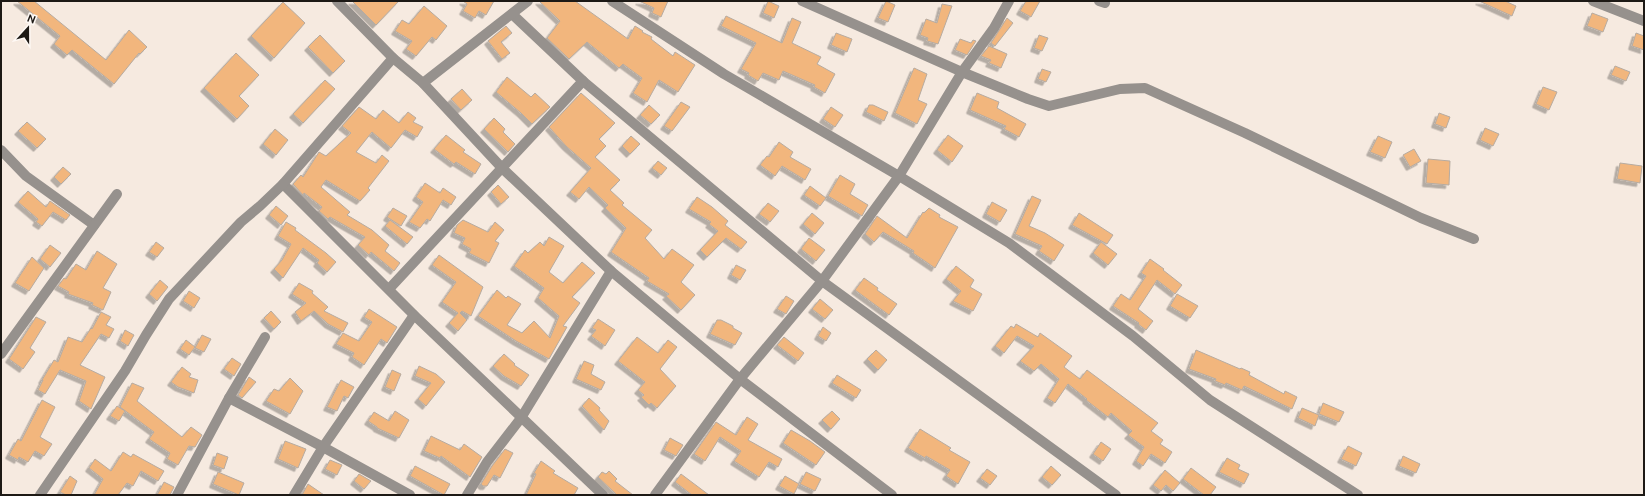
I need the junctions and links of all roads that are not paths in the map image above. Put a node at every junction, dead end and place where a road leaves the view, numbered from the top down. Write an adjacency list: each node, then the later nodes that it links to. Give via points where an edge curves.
1 (337, 1): 9 (street)
2 (528, 1): 7 (street)
3 (612, 1): 15 (street, via 724,74)
4 (802, 1): 10 (street)
5 (1009, 1): 10 (street, via 994,28)
6 (1593, 1): 8 (street)
7 (512, 14): 11 (street); 12 (street)
8 (1644, 20)
9 (393, 58): 12 (street); 16 (street)
10 (962, 72): 15 (street); 19 (street, via 1049,106 1120,89 1146,88 1421,218)
11 (583, 81): 14 (street); 21 (street)
12 (423, 83): 14 (street)
13 (1, 150): 18 (street, via 26,176)
14 (502, 168): 20 (street); 22 (street)
15 (898, 176): 21 (street); 39 (street, via 1009,243 1133,336 1210,400)
16 (283, 184): 22 (street); 30 (street, via 241,222 169,299 125,371)
17 (117, 194): 18 (street)
18 (94, 225): 25 (street)
19 (1474, 240)
20 (611, 271): 26 (street); 28 (street)
21 (822, 281): 26 (street); 38 (street)
22 (389, 289): 23 (street)
23 (414, 315): 28 (street); 29 (street)
24 (265, 337): 27 (street)
25 (1, 354)
26 (740, 379): 36 (street); 37 (street)
27 (229, 398): 29 (street); 31 (street)
28 (521, 418): 34 (street, via 487,462); 35 (street)
29 (323, 446): 32 (street); 33 (street)
30 (40, 495)
31 (177, 495)
32 (294, 495)
33 (410, 495)
34 (467, 495)
35 (604, 495)
36 (655, 495)
37 (892, 495)
38 (1116, 495)
39 (1358, 495)

